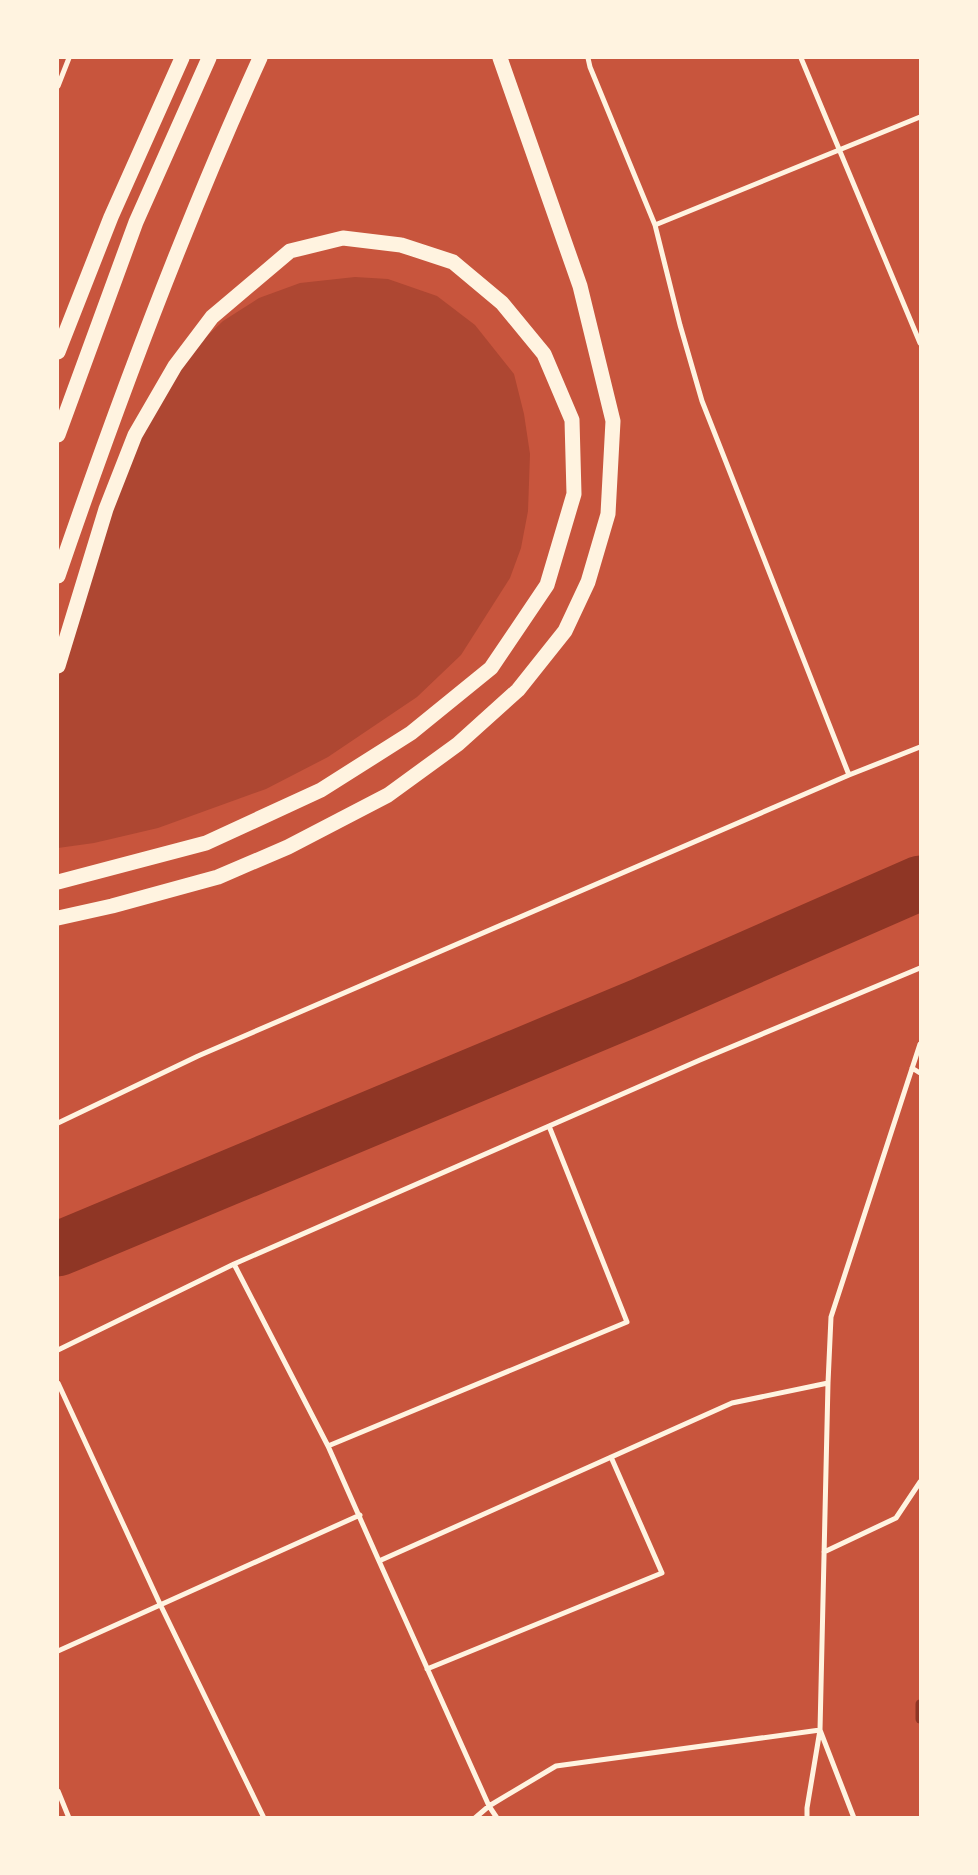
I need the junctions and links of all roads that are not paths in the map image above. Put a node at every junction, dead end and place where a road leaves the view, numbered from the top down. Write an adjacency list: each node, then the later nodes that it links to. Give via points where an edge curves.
1 (69, 58): 8 (street)
2 (182, 58): 13 (highway, via 111,217)
3 (209, 58): 14 (highway, via 136,222)
4 (260, 58): 15 (highway, via 177,250 112,418)
5 (500, 58): 20 (highway, via 580,286 613,422 608,514 588,582 565,631 518,690 458,744 388,795 288,847 218,877)
6 (588, 58): 11 (street)
7 (801, 58): 10 (street)
8 (58, 86)
9 (920, 117): 10 (street)
10 (840, 148): 11 (street); 12 (street)
11 (654, 226): 18 (street, via 702,401)
12 (920, 343)
13 (58, 352)
14 (58, 435)
15 (58, 576)
16 (58, 666): 19 (highway, via 106,508 134,435 175,366 212,317 290,251 344,238 401,245 453,262 502,302 544,354 572,420 574,494 547,585 491,668 411,733 321,790 206,843)
17 (920, 747): 18 (street)
18 (849, 775): 25 (street, via 198,1056)
19 (58, 882)
20 (58, 918)
21 (920, 968): 26 (street)
22 (920, 1044): 23 (street)
23 (912, 1068): 24 (street); 30 (street, via 831,1317)
24 (920, 1073)
25 (58, 1123)
26 (549, 1126): 27 (street); 31 (street, via 627,1322)
27 (234, 1264): 28 (street); 31 (street)
28 (58, 1350)
29 (58, 1383): 37 (street)
30 (828, 1383): 32 (street, via 732,1403); 35 (street)
31 (328, 1446): 34 (street)
32 (611, 1457): 36 (street); 39 (street, via 662,1573)
33 (920, 1482): 35 (street, via 896,1518)
34 (360, 1515): 36 (street); 37 (street)
35 (824, 1552): 40 (street)
36 (379, 1561): 39 (street)
37 (160, 1604): 38 (street); 44 (street)
38 (58, 1651)
39 (427, 1669): 42 (street)
40 (820, 1730): 42 (street, via 556,1766); 47 (street); 48 (street)
41 (58, 1791): 43 (street)
42 (489, 1806): 45 (street); 46 (street)
43 (69, 1818)
44 (264, 1818)
45 (475, 1818)
46 (497, 1818)
47 (807, 1818)
48 (854, 1818)

